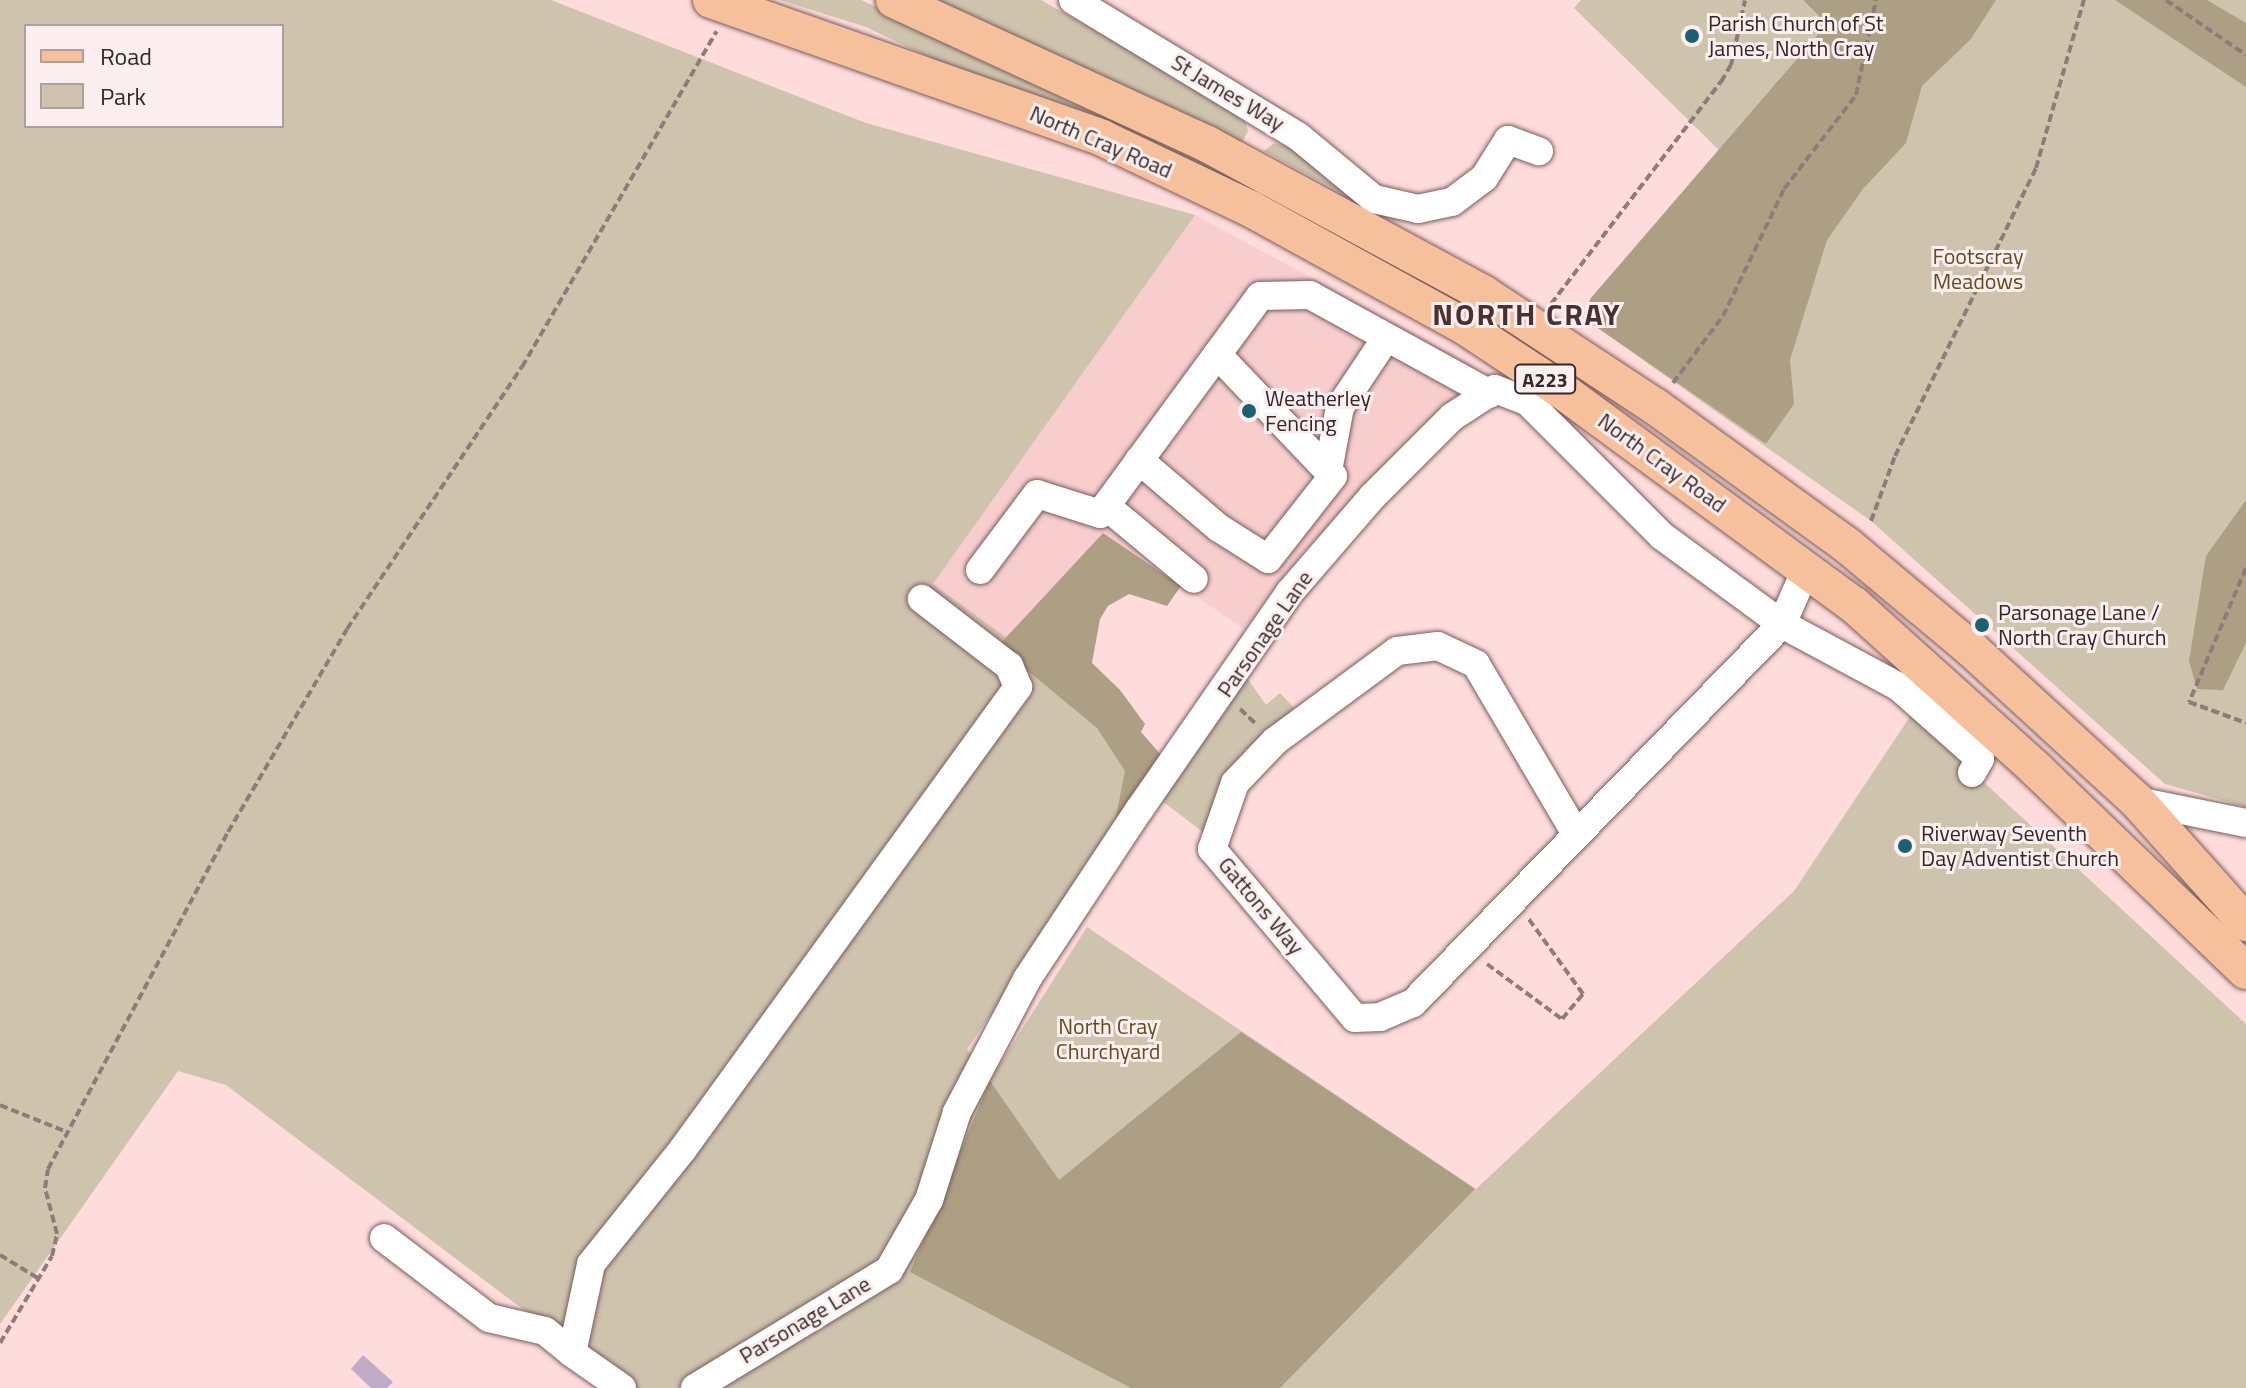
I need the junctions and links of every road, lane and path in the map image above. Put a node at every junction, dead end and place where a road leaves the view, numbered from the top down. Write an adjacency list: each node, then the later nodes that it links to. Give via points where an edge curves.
1 (894, 0): 29 (main road, North Cray Road / A223, via 1207,144 1545,332 1848,546 1970,648)
2 (1073, 0): 9 (street, St James Way, via 1299,137 1374,199 1418,209 1452,202 1484,178 1509,130)
3 (1745, 0): 10 (path, via 1731,65 1721,82)
4 (1876, 0): 13 (path, via 1856,95 1784,189 1723,316)
5 (2084, 0): 18 (path, via 2036,168 1895,456)
6 (2166, 0): 8 (path)
7 (720, 4): 19 (main road, North Cray Road / A223, via 1102,138 1251,209 1464,326); 37 (path, via 522,367 347,629 228,832)
8 (2246, 55)
9 (1539, 151)
10 (1551, 304)
11 (1386, 338): 12 (street, via 1310,295 1287,291 1260,296); 14 (street); 16 (street, via 1340,407)
12 (1217, 354): 15 (street); 16 (street)
13 (1671, 385)
14 (1490, 394): 24 (street, via 1495,389 1527,401 1662,536); 25 (street, Parsonage Lane, via 1452,417 1372,497 1290,592)
15 (1139, 460): 16 (street, via 1219,528 1268,559 1333,476); 17 (street)
16 (1328, 471)
17 (1106, 506): 21 (street, via 1100,514 1037,494); 22 (street)
18 (1871, 521)
19 (1807, 567): 24 (street, Gattons Way); 35 (main road, North Cray Road / A223, via 2037,770)
20 (2246, 568): 26 (path, via 2189,702)
21 (980, 570)
22 (1194, 579)
23 (922, 599): 42 (street, via 1009,666 1018,687 683,1149 591,1264)
24 (1782, 624): 28 (street, via 1899,687 1980,759); 31 (street, Gattons Way)
25 (1222, 696): 27 (path); 44 (street, Parsonage Lane, via 1027,979 957,1112 929,1200 889,1270)
26 (2246, 723)
27 (1275, 741): 31 (street, Gattons Way, via 1397,651 1438,646 1476,664); 34 (street, Gattons Way, via 1235,783 1212,849 1355,1018 1380,1017 1413,1003)
28 (1972, 773)
29 (2137, 801): 30 (street); 33 (main road, North Cray Road / A223)
30 (2246, 823)
31 (1576, 834): 32 (street, Gattons Way)
32 (1515, 900): 34 (street, Gattons Way); 34 (path, via 1583,994 1562,1019)
33 (2246, 923)
34 (1465, 949)
35 (2246, 971)
36 (0, 1105): 37 (path)
37 (65, 1132): 40 (path, via 46,1178 57,1234)
38 (384, 1238): 42 (street, via 489,1318 545,1331)
39 (0, 1255): 40 (path)
40 (41, 1280): 41 (path)
41 (1, 1345)
42 (572, 1353): 43 (street)
43 (622, 1388)
44 (695, 1388)

